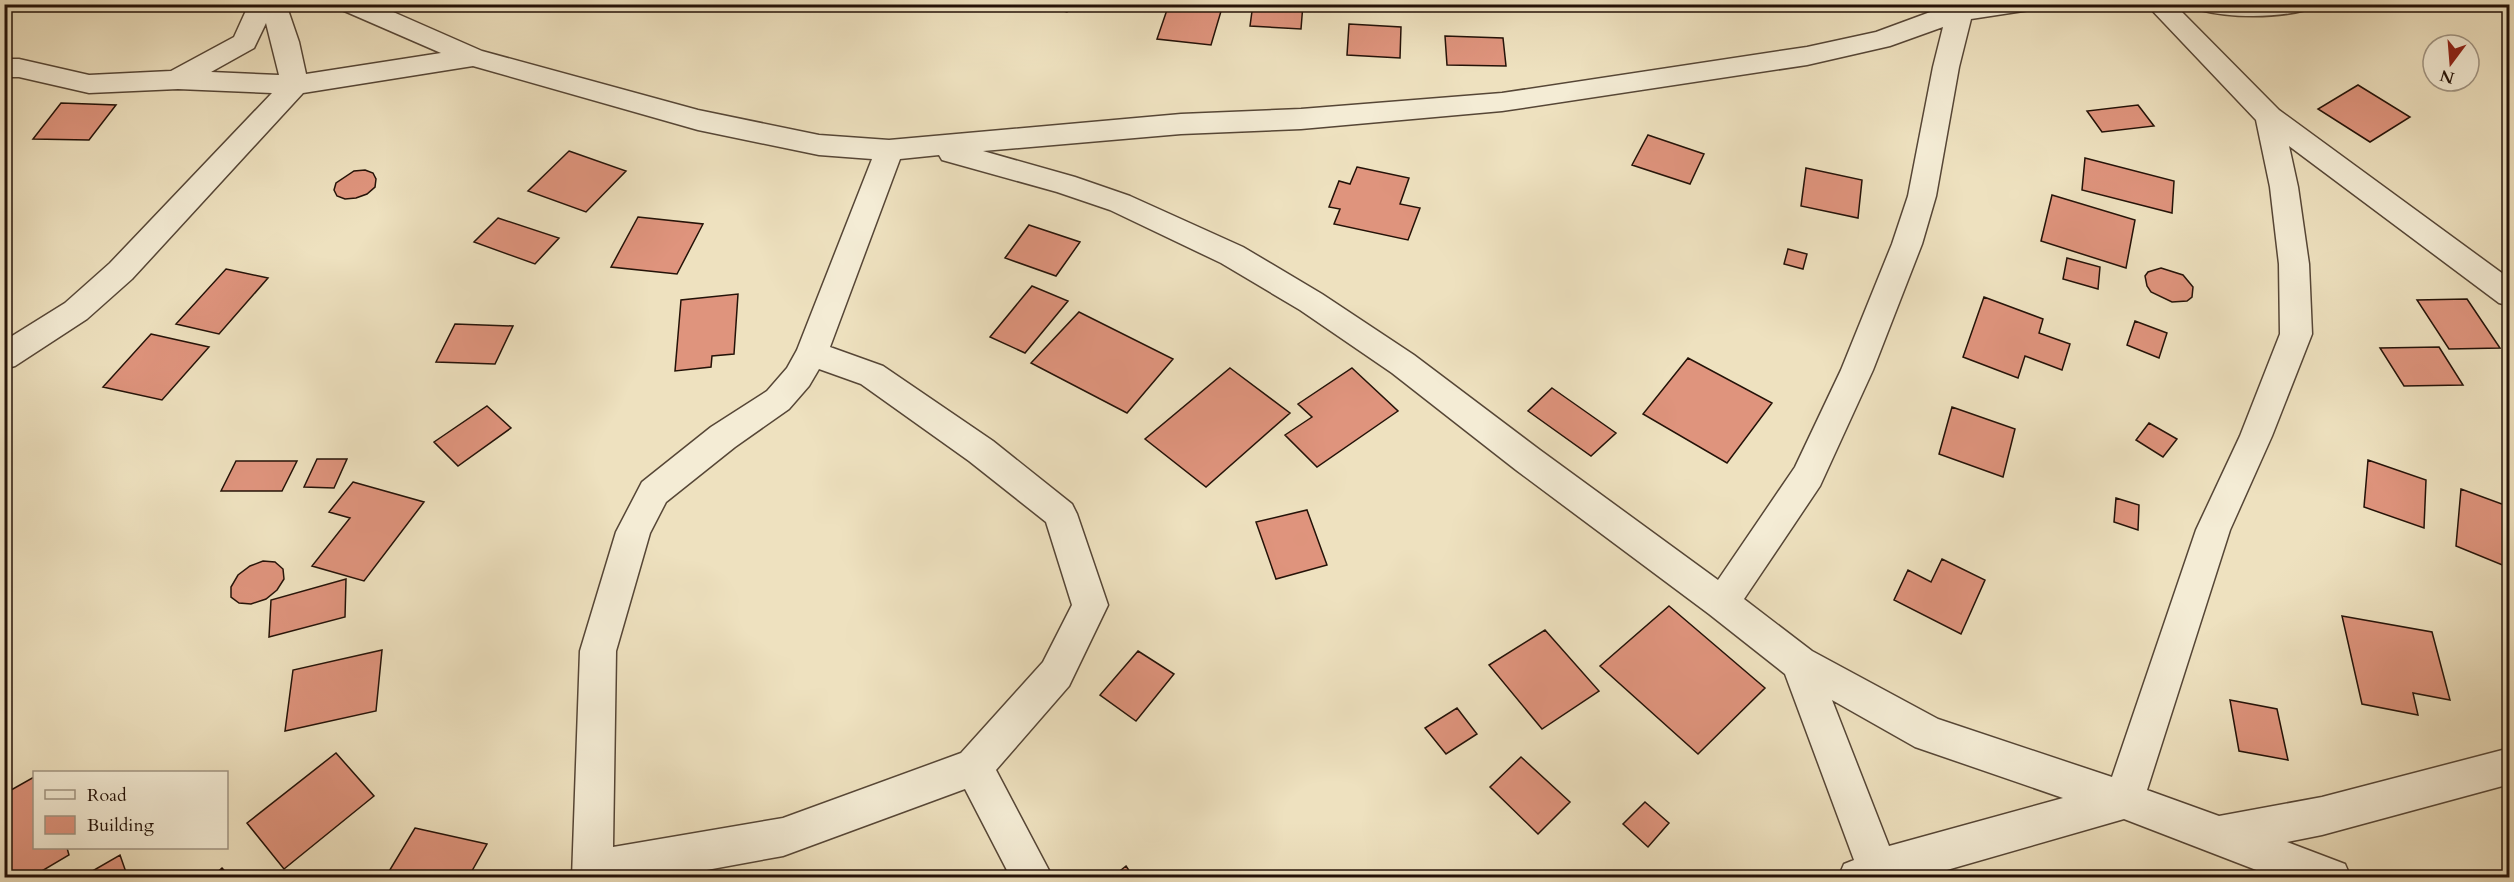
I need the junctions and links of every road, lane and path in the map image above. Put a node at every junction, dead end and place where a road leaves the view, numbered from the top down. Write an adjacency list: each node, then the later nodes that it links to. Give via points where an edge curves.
1 (262, 4): 11 (street, via 245,42)
2 (273, 4): 12 (street)
3 (2021, 4): 8 (street)
4 (2159, 4): 13 (street)
5 (2210, 4): 6 (street)
6 (2297, 4)
7 (358, 6): 9 (street)
8 (1962, 8): 14 (street, via 1881,40 1807,56 1502,102 1323,118 1181,124); 19 (street, via 1946,68 1922,196 1857,370 1808,476)
9 (473, 57): 12 (street); 15 (street, via 698,120 819,145)
10 (4, 68): 11 (street, via 89,84)
11 (178, 80): 12 (street)
12 (296, 85): 18 (street, via 121,271 76,311)
13 (2269, 117): 16 (street); 23 (street, via 2293,253 2296,334 2213,530)
14 (933, 148): 15 (street); 19 (street, via 1120,203 1232,255 1403,364)
15 (889, 150): 17 (street)
16 (2510, 295)
17 (812, 353): 22 (street, via 872,375 981,451 1060,514 1090,605 1056,674); 25 (street, via 798,378 778,400 723,437 654,492 633,532 598,651)
18 (4, 357)
19 (1722, 603): 20 (street)
20 (1799, 663): 23 (street, via 1928,734); 26 (street)
21 (2510, 766): 24 (street, via 2322,816)
22 (974, 767): 25 (street, via 783,837); 27 (street)
23 (2124, 800): 24 (street); 26 (street)
24 (2219, 835): 28 (street)
25 (592, 874)
26 (1873, 875)
27 (1033, 878)
28 (2331, 878)

